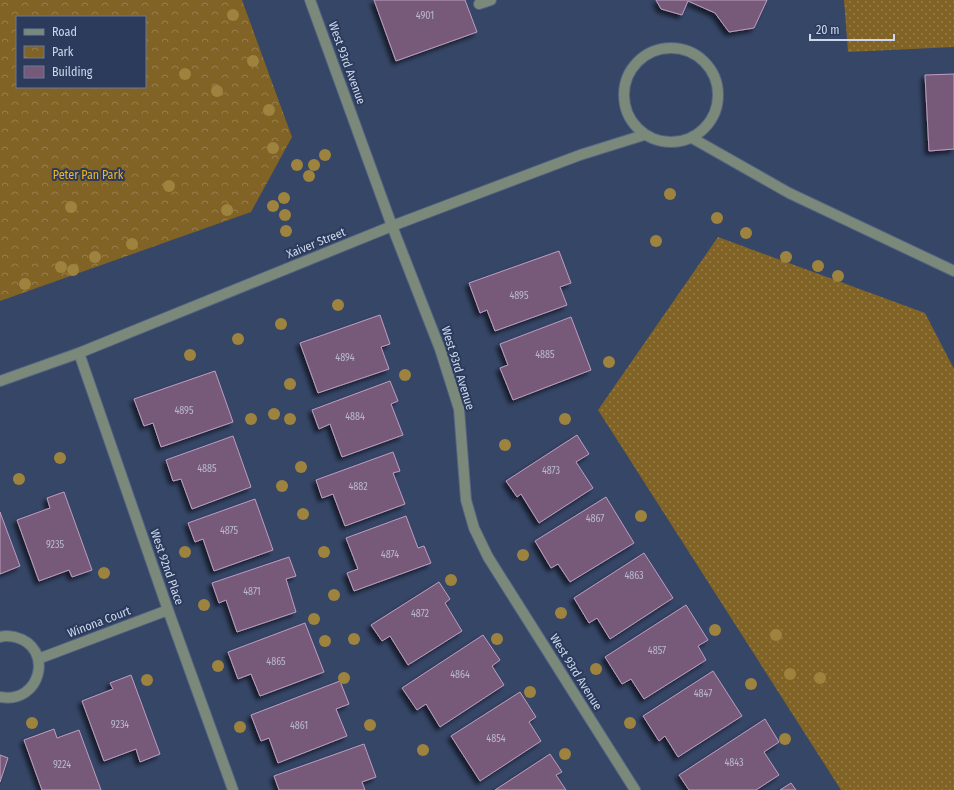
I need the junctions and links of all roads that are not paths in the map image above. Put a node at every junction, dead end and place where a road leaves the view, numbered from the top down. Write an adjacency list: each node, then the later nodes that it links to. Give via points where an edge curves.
1 (310, 0): 6 (street, West 93rd Avenue)
2 (491, 0): 3 (street)
3 (480, 4)
4 (644, 135): 5 (street, via 668,143); 5 (street, via 632,123 625,108 624,92 628,76 637,62 650,53 666,48 682,50 697,56 709,68 716,83 718,99 714,115 705,128); 6 (street, Xaiver Street, via 580,155)
5 (692, 138): 7 (street, via 789,193)
6 (392, 226): 8 (street, Xaiver Street); 15 (street, West 93rd Avenue, via 440,350 459,409 466,500 474,528 488,557)
7 (954, 271)
8 (79, 353): 9 (street, Xaiver Street); 10 (street, West 92nd Place)
9 (0, 381)
10 (168, 610): 12 (street, Winona Court); 14 (street, West 92nd Place)
11 (0, 637): 12 (street, via 6,635 23,639 33,648)
12 (38, 659): 13 (street, via 38,675 31,688 16,698)
13 (0, 698)
14 (233, 790)
15 (635, 790)

